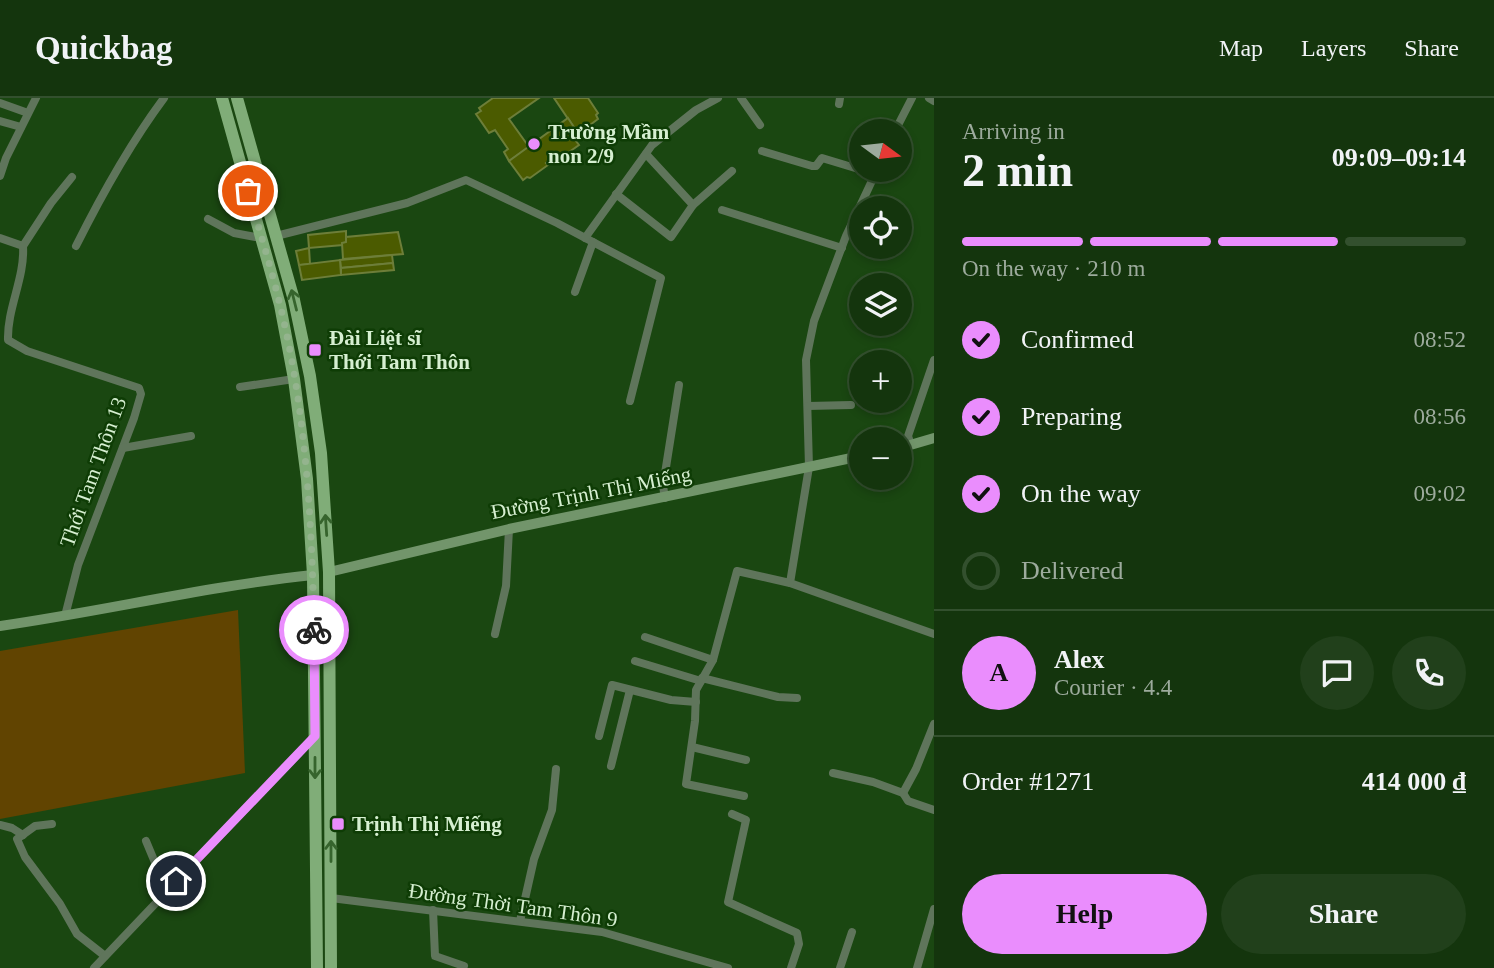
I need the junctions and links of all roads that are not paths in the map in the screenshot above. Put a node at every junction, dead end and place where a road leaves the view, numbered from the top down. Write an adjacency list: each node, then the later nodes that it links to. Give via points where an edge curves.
1 (164, 98): 32 (street, via 111,177)
2 (222, 98): 29 (main road)
3 (237, 98): 27 (main road)
4 (718, 98): 17 (street, via 696,110)
5 (741, 98): 14 (street)
6 (912, 98): 12 (street)
7 (929, 98): 9 (street)
8 (34, 99): 11 (street)
9 (934, 100)
10 (0, 103): 11 (street)
11 (28, 113): 15 (street)
12 (901, 119)
13 (0, 121): 15 (street)
14 (760, 125)
15 (21, 127): 20 (street)
16 (762, 151): 18 (street, via 812,166 822,158)
17 (646, 154): 23 (street); 24 (street)
18 (849, 165)
19 (732, 172): 24 (street)
20 (0, 177)
21 (72, 177): 31 (street)
22 (872, 182): 33 (street)
23 (616, 194): 24 (street, via 671,237); 30 (street)
24 (693, 205)
25 (722, 210): 33 (street)
26 (208, 219): 29 (street, via 233,233)
27 (276, 236): 30 (street, via 407,203 466,180); 52 (main road, one-way to 27, via 321,453 310,376)
28 (0, 238): 31 (street)
29 (261, 238): 37 (main road)
30 (589, 240): 34 (street); 40 (street, via 661,278)
31 (23, 246): 35 (street, Thới Tam Thôn 13)
32 (76, 246)
33 (842, 248): 42 (street, via 814,321 806,360)
34 (575, 292)
35 (4, 341): 47 (street, Thới Tam Thôn 13, via 138,388 141,394)
36 (934, 360): 43 (street)
37 (294, 379): 39 (street); 53 (main road)
38 (679, 385): 50 (street)
39 (240, 387)
40 (630, 401)
41 (849, 405): 42 (street)
42 (808, 406): 49 (street)
43 (911, 427)
44 (191, 436): 47 (street)
45 (934, 438): 46 (main road)
46 (912, 444)
47 (122, 448): 55 (street, Thới Tam Thôn 13, via 78,565)
48 (849, 459): 49 (main road, Đường Trịnh Thị Miếng)
49 (810, 467): 50 (main road, Đường Trịnh Thị Miếng); 54 (street)
50 (665, 498): 51 (main road, Đường Trịnh Thị Miếng)
51 (509, 529): 52 (main road, Đường Trịnh Thị Miếng); 57 (street, via 506,586)
52 (329, 572): 53 (main road); 83 (main road, one-way to 52)
53 (313, 575): 55 (main road); 67 (main road)
54 (790, 583): 58 (street); 60 (street, via 737,571)
55 (65, 617): 56 (main road)
56 (0, 626)
57 (495, 634)
58 (934, 634)
59 (645, 637): 60 (street)
60 (713, 660): 62 (street)
61 (635, 661): 62 (street)
62 (701, 679): 64 (street); 65 (street)
63 (630, 690): 65 (street); 68 (street, via 612,685); 71 (street)
64 (797, 698)
65 (696, 702): 69 (street)
66 (934, 724): 74 (street)
67 (315, 736): 82 (street); 91 (main road, one-way to 91)
68 (598, 736)
69 (692, 747): 70 (street); 75 (street, via 685,784)
70 (746, 760)
71 (611, 766)
72 (556, 769): 86 (street, via 552,810 534,859)
73 (833, 772): 74 (street)
74 (903, 793): 76 (street, via 908,801)
75 (744, 796)
76 (934, 810)
77 (732, 814): 94 (street, via 746,820 728,902 797,933 799,944)
78 (52, 824): 80 (street, via 35,826)
79 (0, 825): 80 (street)
80 (23, 835): 88 (street, via 18,839 25,857 77,934)
81 (146, 841): 82 (street, via 156,865)
82 (176, 881): 88 (street)
83 (331, 898): 85 (street, Đường Thời Tam Thôn 9); 92 (main road)
84 (934, 909): 96 (street)
85 (433, 910): 86 (street, Đường Thời Tam Thôn 9); 89 (street, via 435,956)
86 (520, 921): 93 (street, Đường Thời Tam Thôn 9, via 602,932)
87 (852, 932): 95 (street)
88 (105, 956): 90 (street)
89 (464, 966)
90 (94, 968)
91 (317, 968)
92 (331, 968)
93 (728, 968)
94 (791, 968)
95 (840, 968)
96 (917, 968)

